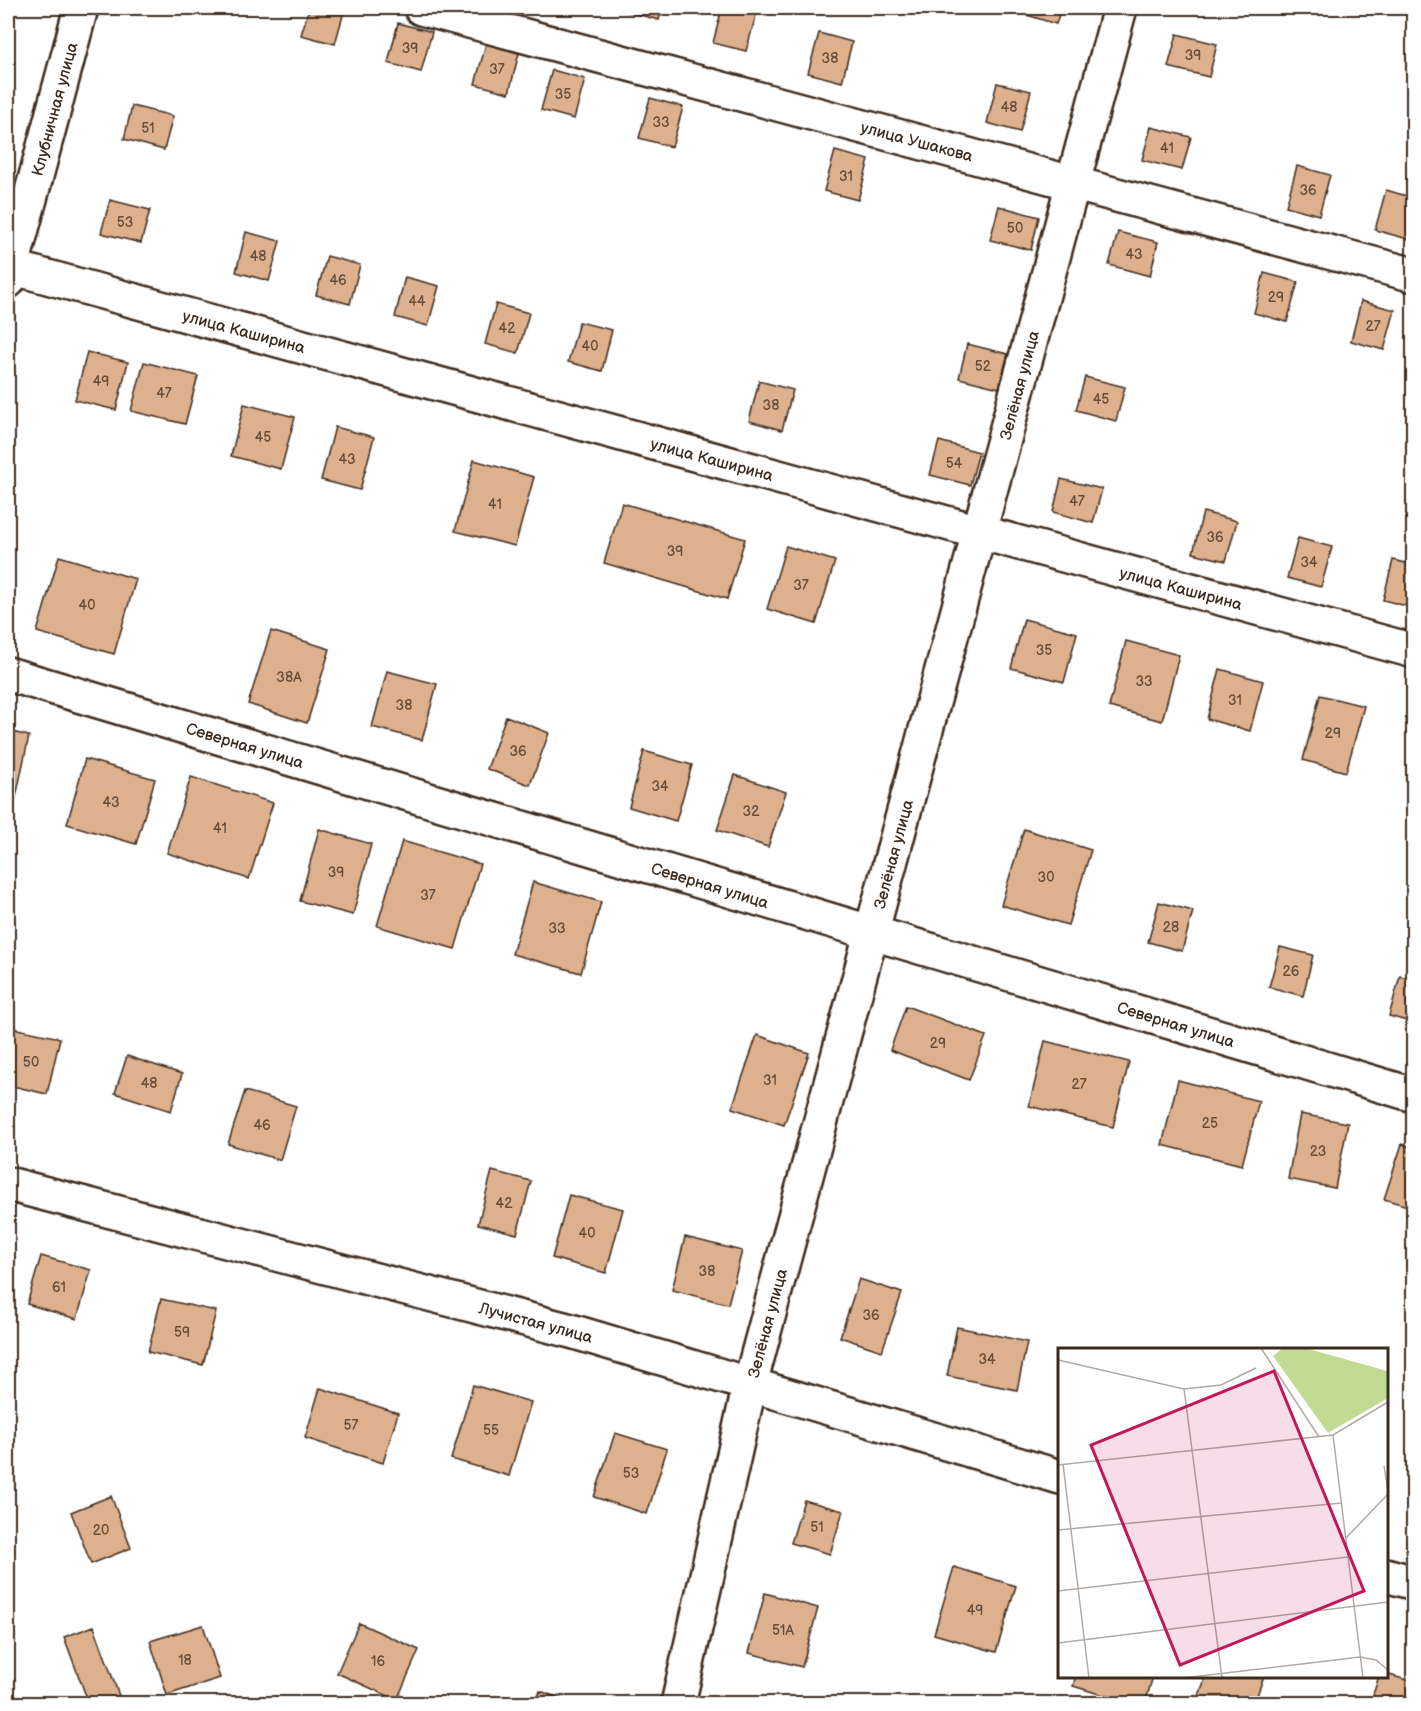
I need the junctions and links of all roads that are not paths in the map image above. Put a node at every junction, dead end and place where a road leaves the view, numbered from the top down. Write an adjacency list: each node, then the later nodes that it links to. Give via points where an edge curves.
1 (81, 8): 5 (street, Клубничная улица)
2 (421, 8): 4 (street, улица Ушакова)
3 (1120, 8): 4 (street, Зелёная улица)
4 (1073, 183): 6 (street, улица Ушакова); 7 (street, Зелёная улица)
5 (9, 274): 7 (street, улица Каширина)
6 (1413, 275)
7 (979, 532): 8 (street, улица Каширина); 10 (street, Зелёная улица)
8 (1413, 651)
9 (8, 674): 10 (street, Северная улица)
10 (871, 933): 11 (street, Северная улица); 13 (street, Зелёная улица)
11 (1413, 1095)
12 (8, 1184): 13 (street, Лучистая улица, via 571,1331)
13 (750, 1384): 14 (street, Лучистая улица); 17 (street, Зелёная улица)
14 (1058, 1477)
15 (1388, 1576): 16 (street)
16 (1413, 1583)
17 (678, 1704)

